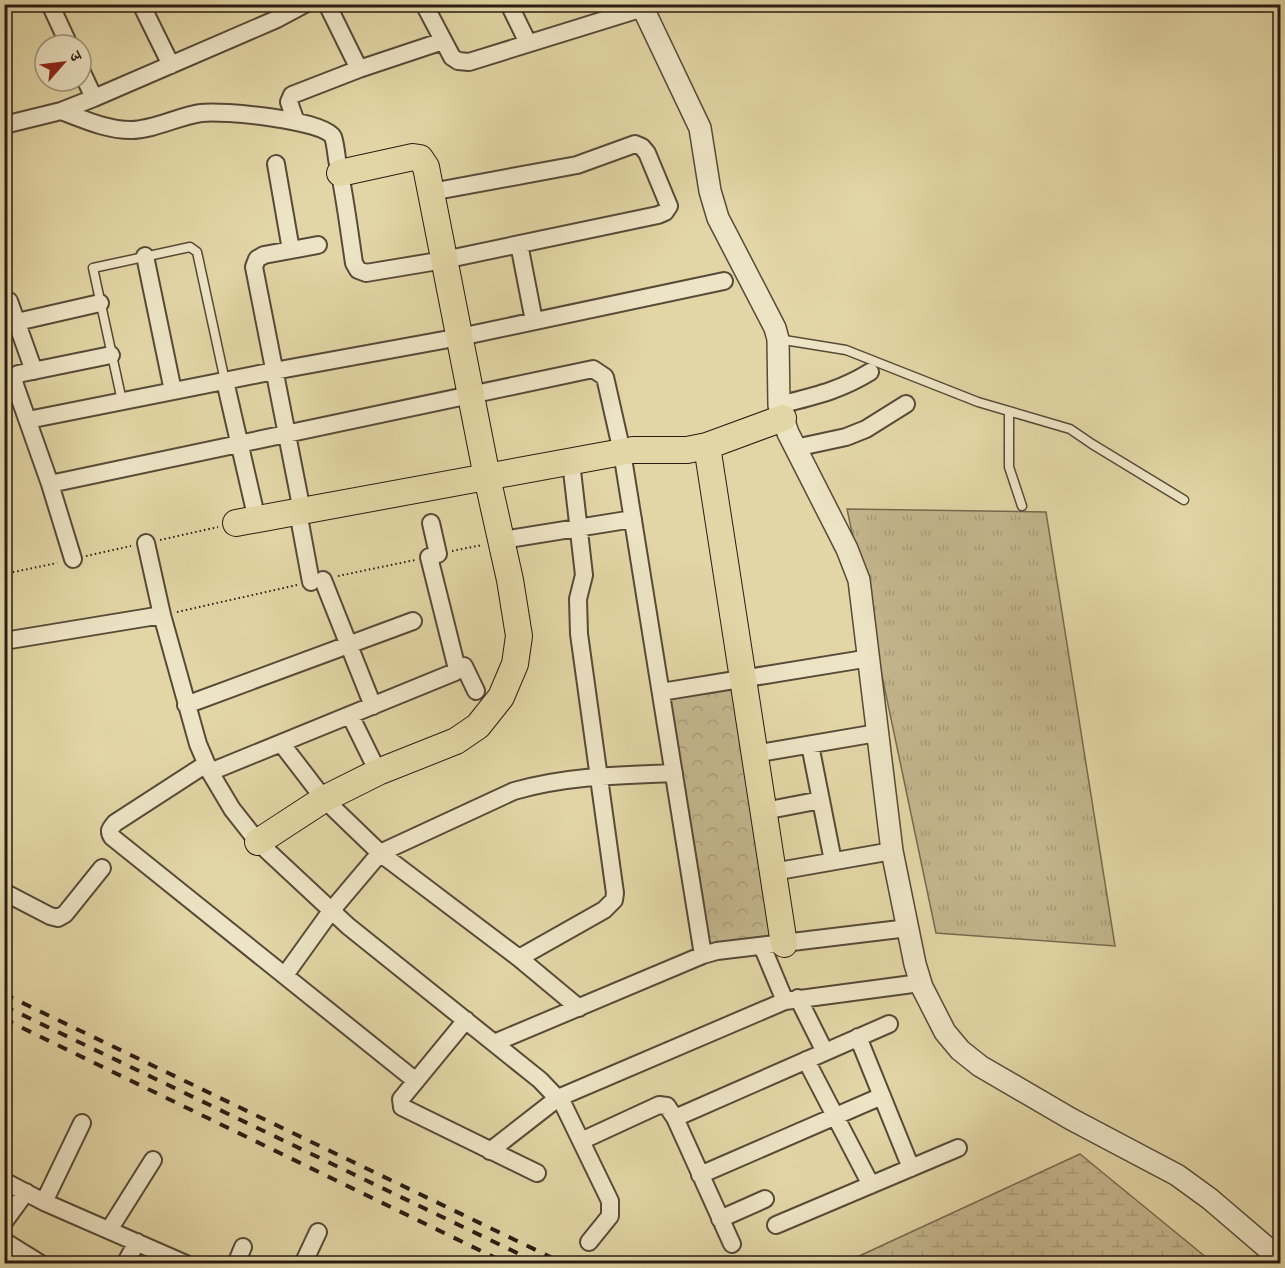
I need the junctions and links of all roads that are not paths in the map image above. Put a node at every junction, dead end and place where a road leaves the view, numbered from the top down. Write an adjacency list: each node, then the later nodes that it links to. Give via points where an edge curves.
1 (51, 4): 9 (street)
2 (305, 4): 12 (street)
3 (327, 4): 13 (street)
4 (424, 4): 10 (street)
5 (509, 4): 11 (street)
6 (146, 6): 12 (street)
7 (642, 6): 8 (street); 34 (street, via 700,128 718,218)
8 (604, 12): 11 (street)
9 (64, 33)
10 (443, 41): 11 (street, via 452,57 469,62); 13 (street)
11 (528, 43)
12 (171, 65): 15 (street)
13 (358, 69): 18 (street, via 292,95 289,102)
14 (92, 93): 15 (street)
15 (94, 98): 16 (street)
16 (61, 111): 18 (street, via 107,127 132,130 216,112); 19 (street)
17 (4, 119): 19 (street)
18 (296, 122): 21 (street, via 328,130)
19 (5, 125)
20 (276, 164): 25 (street)
21 (340, 173): 22 (main road, via 420,158); 27 (street, via 358,270 366,273)
22 (431, 192): 23 (street, via 577,165 635,144 647,153 669,206 665,213); 27 (main road)
23 (519, 244): 27 (street); 31 (street)
24 (318, 245): 25 (street)
25 (291, 250): 37 (street, via 264,255 254,267)
26 (145, 256): 30 (lane, via 93,268); 39 (lane, via 190,247 197,252); 40 (street)
27 (444, 260): 33 (main road)
28 (724, 281): 31 (street)
29 (9, 301): 32 (street)
30 (100, 303): 32 (street); 35 (lane)
31 (534, 321): 33 (street)
32 (17, 322): 36 (street)
33 (460, 337): 37 (street); 41 (main road)
34 (778, 339): 44 (street); 45 (lane, via 846,350)
35 (111, 355): 36 (street); 42 (lane)
36 (34, 371): 46 (street, via 14,378)
37 (274, 371): 39 (street); 47 (street)
38 (870, 372): 44 (street, via 850,385)
39 (225, 381): 40 (street); 48 (street)
40 (173, 391): 42 (street)
41 (471, 395): 47 (street); 51 (street, via 593,369 605,377); 53 (main road)
42 (122, 401): 46 (street)
43 (906, 404): 50 (street, via 856,433)
44 (781, 411): 49 (main road); 50 (street)
45 (1009, 411): 55 (lane, via 1070,429); 56 (lane, via 1009,467)
46 (28, 420): 54 (street)
47 (286, 434): 48 (street); 57 (street)
48 (240, 444): 54 (street); 59 (street)
49 (707, 446): 51 (main road); 71 (main road)
50 (795, 448): 69 (street, via 853,564 863,599)
51 (622, 452): 52 (main road); 58 (street)
52 (571, 462): 53 (main road); 61 (street)
53 (487, 477): 57 (main road); 62 (main road)
54 (50, 484): 64 (street)
55 (1184, 500)
56 (1022, 506)
57 (300, 512): 59 (main road); 68 (street, via 317,581)
58 (633, 519): 61 (street); 73 (street)
59 (246, 521)
60 (431, 523): 70 (street, via 433,556)
61 (579, 528): 62 (street); 84 (street, via 584,575 578,599 579,634)
62 (502, 540): 82 (main road, via 519,636 515,664 501,697 478,726 456,741)
63 (146, 543): 65 (street)
64 (73, 559)
65 (162, 615): 67 (street); 74 (street)
66 (413, 621): 68 (street)
67 (4, 642)
68 (348, 645): 74 (street); 75 (street)
69 (870, 658): 71 (street); 77 (street)
70 (457, 669): 72 (street, via 464,666); 75 (street)
71 (743, 678): 73 (street); 80 (main road)
72 (476, 691)
73 (661, 692): 83 (street)
74 (186, 705): 81 (street)
75 (373, 706): 76 (street)
76 (350, 716): 78 (street); 82 (street)
77 (877, 734): 79 (street); 89 (street)
78 (281, 743): 81 (street); 85 (street)
79 (810, 745): 80 (street); 86 (street)
80 (754, 754): 87 (main road)
81 (208, 768): 88 (street, via 232,809); 100 (street, via 115,823 109,833)
82 (378, 772): 85 (main road)
83 (674, 773): 84 (street); 98 (street)
84 (600, 775): 90 (street, via 514,791); 99 (street, via 614,900 604,910)
85 (324, 799): 88 (main road); 90 (street)
86 (821, 800): 87 (street); 91 (street)
87 (764, 811): 93 (main road)
88 (258, 842): 95 (street)
89 (892, 851): 91 (street); 96 (street)
90 (380, 853): 95 (street); 99 (street)
91 (833, 861): 93 (street)
92 (102, 868): 94 (street, via 58,918)
93 (773, 872): 97 (main road)
94 (4, 892)
95 (331, 911): 100 (street); 104 (street)
96 (908, 928): 97 (street); 101 (street)
97 (773, 945): 98 (street); 102 (street)
98 (703, 955): 103 (street)
99 (519, 958): 103 (street)
100 (285, 975): 110 (street)
101 (920, 983): 102 (street); 139 (street, via 945,1032 980,1066 1177,1175)
102 (791, 1000): 108 (street); 112 (street)
103 (579, 1008): 107 (street)
104 (466, 1020): 107 (street); 110 (street)
105 (889, 1024): 106 (street)
106 (858, 1038): 108 (street); 111 (street)
107 (494, 1043): 112 (street)
108 (825, 1052): 109 (street)
109 (806, 1060): 113 (street); 114 (street)
110 (417, 1081): 118 (street, via 401,1099 402,1107)
111 (882, 1096): 113 (street); 120 (street)
112 (558, 1098): 116 (street); 118 (street)
113 (835, 1116): 122 (street); 124 (street)
114 (675, 1118): 116 (street, via 667,1106 659,1105); 122 (street)
115 (82, 1123): 127 (street)
116 (581, 1141): 135 (street, via 611,1210)
117 (958, 1148): 120 (street)
118 (490, 1151): 121 (street)
119 (153, 1160): 131 (street)
120 (911, 1168): 124 (street)
121 (537, 1173)
122 (700, 1175): 128 (street)
123 (4, 1181): 125 (street)
124 (870, 1185): 130 (street)
125 (26, 1192): 127 (street); 129 (street)
126 (765, 1199): 128 (street)
127 (44, 1202): 131 (street)
128 (720, 1219): 136 (street)
129 (4, 1222)
130 (776, 1225)
131 (109, 1230): 134 (street)
132 (318, 1232): 144 (street)
133 (4, 1241): 138 (street)
134 (137, 1242): 141 (street); 142 (street)
135 (589, 1242)
136 (732, 1244)
137 (243, 1247): 143 (street)
138 (16, 1257): 140 (street)
139 (1281, 1259)
140 (41, 1263)
141 (125, 1263)
142 (186, 1263)
143 (236, 1263)
144 (303, 1263)

